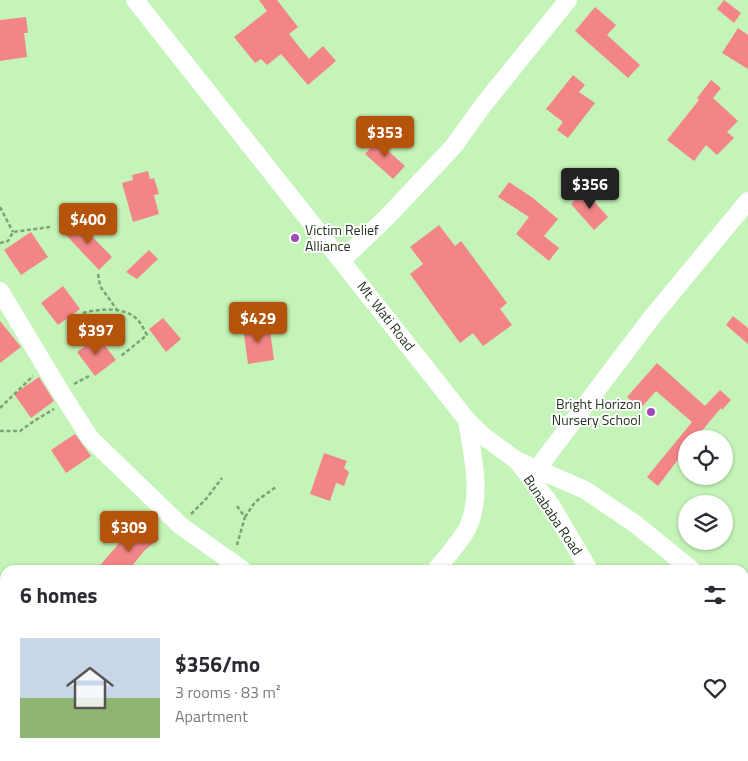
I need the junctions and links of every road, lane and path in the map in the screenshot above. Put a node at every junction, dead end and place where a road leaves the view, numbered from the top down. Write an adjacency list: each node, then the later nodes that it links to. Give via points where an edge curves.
1 (135, 0): 8 (street, Mt. Wati Road)
2 (568, 0): 8 (street, via 453,147)
3 (748, 201): 20 (street, via 652,317)
4 (0, 206): 6 (path)
5 (50, 227): 6 (path)
6 (13, 232): 7 (path, via 8,241)
7 (0, 243)
8 (342, 260): 17 (street, Mt. Wati Road)
9 (98, 274): 11 (path, via 100,286)
10 (0, 291): 14 (street)
11 (116, 310): 12 (path); 13 (path, via 133,316 147,335)
12 (83, 313)
13 (121, 356)
14 (46, 366): 15 (street); 16 (path)
15 (67, 403): 18 (path, via 20,431); 25 (street, via 95,444)
16 (0, 408)
17 (467, 420): 19 (street, Mt. Wati Road); 28 (street, via 475,503 468,528)
18 (0, 431)
19 (516, 460): 20 (street, Mt. Wati Road); 29 (street, Bunababa Road, via 550,505)
20 (537, 469): 30 (street, Mt. Wati Road, via 585,490 634,523)
21 (222, 478): 25 (path)
22 (276, 487): 24 (path, via 255,502)
23 (237, 506): 24 (path)
24 (245, 517): 27 (path, via 235,551)
25 (181, 526): 26 (street)
26 (236, 565)
27 (238, 565)
28 (440, 565)
29 (586, 565)
30 (686, 565)

